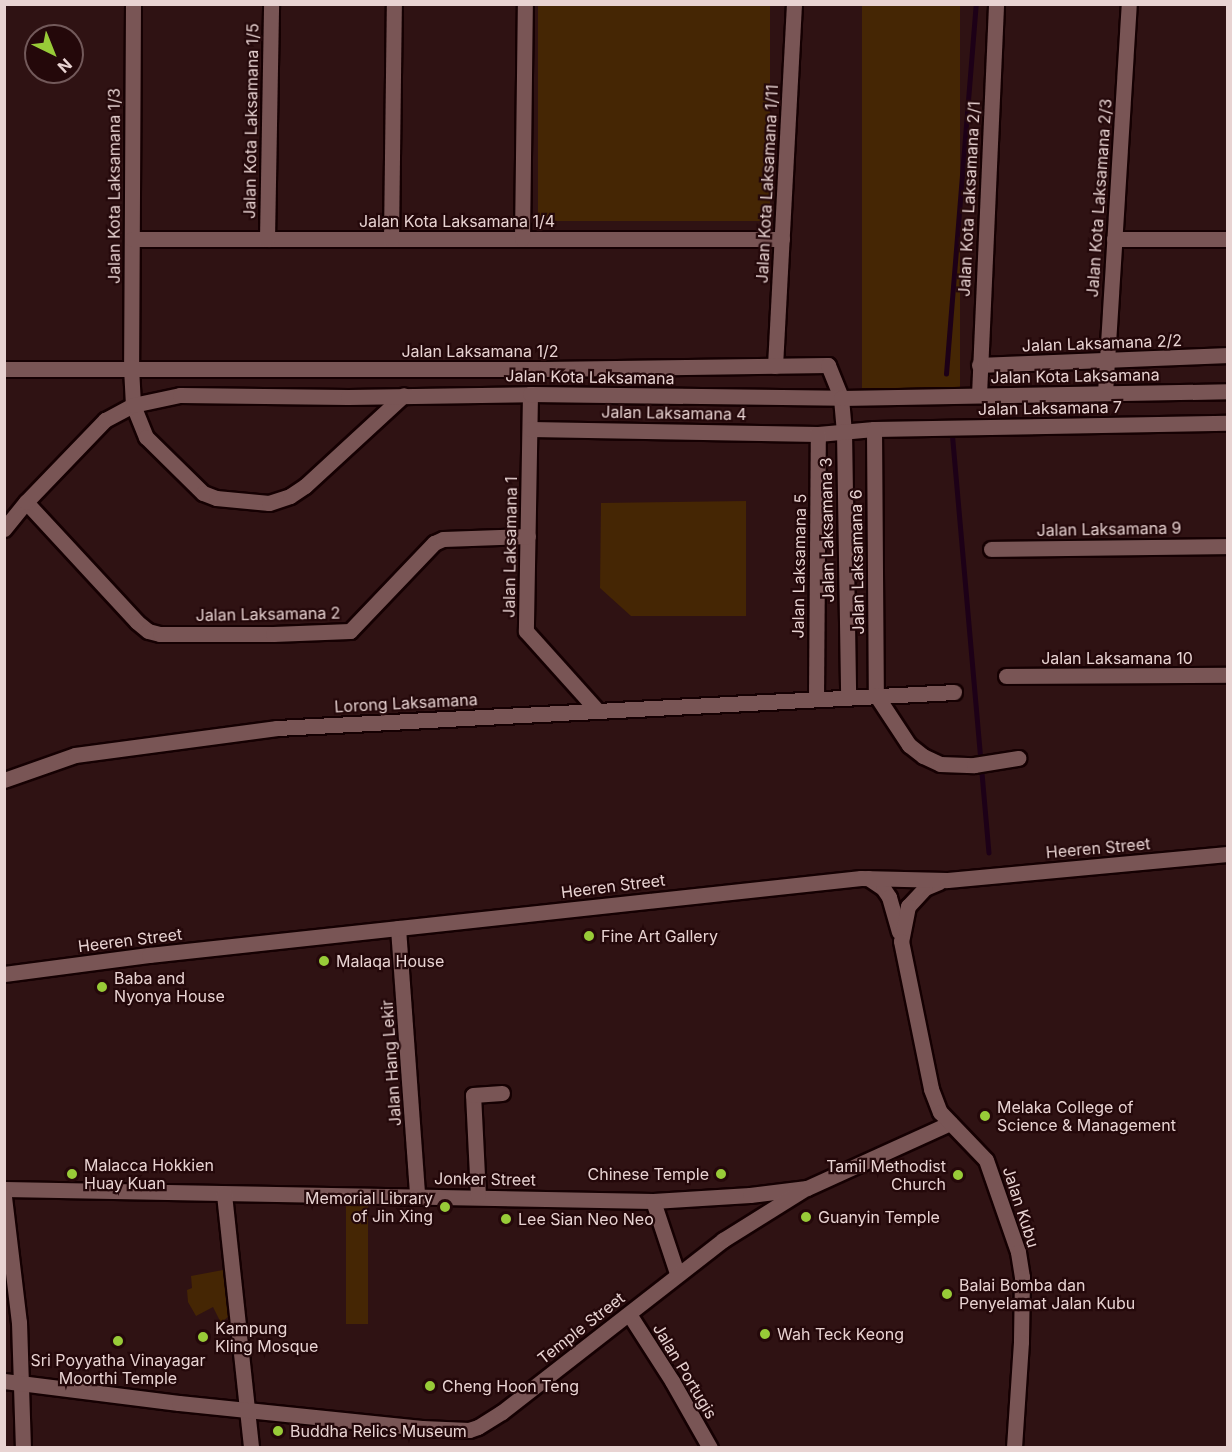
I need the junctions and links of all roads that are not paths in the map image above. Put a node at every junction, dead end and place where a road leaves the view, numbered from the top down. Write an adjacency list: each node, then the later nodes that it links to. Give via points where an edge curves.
1 (133, 4): 10 (street, Jalan Kota Laksamana 1/3)
2 (271, 4): 11 (street, Jalan Kota Laksamana 1/5)
3 (394, 4): 8 (street)
4 (525, 4): 12 (street)
5 (795, 4): 9 (street, Jalan Kota Laksamana 1/11)
6 (996, 4): 18 (street, Jalan Kota Laksamana 2/1)
7 (1129, 4): 13 (street, Jalan Kota Laksamana 2/3)
8 (391, 238): 11 (street, Jalan Kota Laksamana 1/4); 12 (street, Jalan Kota Laksamana 1/4)
9 (782, 238): 12 (street, Jalan Kota Laksamana 1/4); 19 (street, Jalan Kota Laksamana 1/11)
10 (132, 239): 11 (street, Jalan Kota Laksamana 1/4); 20 (street, Jalan Kota Laksamana 1/3)
11 (267, 239)
12 (522, 239)
13 (1114, 239): 14 (street); 16 (street, Jalan Kota Laksamana 2/3)
14 (1227, 239)
15 (1227, 355): 16 (street, Jalan Laksamana 2/2)
16 (1106, 361): 18 (street, Jalan Laksamana 2/2); 23 (street, Jalan Kota Laksamana 2/3)
17 (828, 365): 19 (street, Jalan Laksamana 1/2); 27 (street, Jalan Laksamana 3)
18 (979, 365): 26 (street, Jalan Kota Laksamana 2/1)
19 (775, 366): 20 (street, Jalan Laksamana 1/2)
20 (131, 367): 21 (street, Jalan Laksamana 1/2); 28 (street, Jalan Kota Laksamana 1/3)
21 (4, 369)
22 (1227, 391): 23 (street, Jalan Kota Laksamana)
23 (1105, 393): 26 (street, Jalan Kota Laksamana)
24 (530, 394): 25 (street, Jalan Kota Laksamana); 27 (street, Jalan Kota Laksamana); 30 (street, Jalan Laksamana 1)
25 (404, 395): 28 (street, Jalan Kota Laksamana, via 180,395); 28 (street, via 305,486 269,503 202,493 146,436)
26 (979, 395): 27 (street, Jalan Kota Laksamana)
27 (841, 398): 32 (street, Jalan Laksamana 3)
28 (133, 405): 34 (street, Jalan Kota Laksamana, via 93,430)
29 (1227, 423): 31 (street, Jalan Laksamana 7)
30 (530, 429): 33 (street, Jalan Laksamana 4); 36 (street, Jalan Laksamana 1)
31 (874, 429): 32 (street, Jalan Laksamana 7); 42 (street, Jalan Laksamana 6)
32 (844, 431): 33 (street, Jalan Laksamana 4); 43 (street, Jalan Laksamana 3)
33 (818, 434): 44 (street, Jalan Laksamana 5)
34 (27, 502): 35 (street, Jalan Kota Laksamana); 36 (street, Jalan Laksamana 2, via 137,622 160,634 350,631 434,543 443,539)
35 (4, 529)
36 (528, 536): 45 (street, Jalan Laksamana 1, via 526,631)
37 (1227, 546): 38 (street, Jalan Laksamana 9)
38 (990, 549)
39 (1227, 675): 40 (street, Jalan Laksamana 10)
40 (1006, 676)
41 (954, 692): 42 (street, Lorong Laksamana)
42 (876, 695): 43 (street, Lorong Laksamana); 46 (street, via 909,745 940,764 974,765)
43 (848, 696): 44 (street, Lorong Laksamana)
44 (816, 698): 45 (street, Lorong Laksamana)
45 (597, 710): 47 (street, Lorong Laksamana, via 277,728 75,755)
46 (1018, 758)
47 (4, 780)
48 (1227, 854): 50 (street, Heeren Street)
49 (868, 878): 50 (street, Heeren Street); 51 (street, Heeren Street); 52 (street, via 889,897)
50 (947, 880): 52 (street, Jalan Kubu, via 925,888 908,906)
51 (398, 928): 53 (street, Heeren Street); 59 (street, Jalan Hang Lekir)
52 (901, 941): 55 (street, Jalan Kubu, via 931,1089 940,1112)
53 (4, 974)
54 (502, 1093): 60 (street, via 473,1095)
55 (950, 1123): 56 (street, Jonker Street); 71 (street, Jalan Kubu, via 980,1151 989,1166 1018,1252 1022,1277 1021,1342)
56 (807, 1188): 62 (street, Jonker Street); 63 (street, Temple Street)
57 (4, 1189): 58 (street, Jonker Street)
58 (224, 1194): 59 (street, Jonker Street); 67 (street)
59 (417, 1195): 60 (street, Jonker Street)
60 (478, 1196): 62 (street, Jonker Street)
61 (4, 1197): 66 (street)
62 (653, 1201): 63 (street)
63 (677, 1274): 64 (street, Temple Street)
64 (629, 1314): 67 (street, Temple Street, via 502,1413 469,1430); 70 (street, Jalan Portugis)
65 (4, 1381): 66 (street, Temple Street)
66 (22, 1383): 67 (street, Temple Street); 68 (street)
67 (248, 1410): 69 (street)
68 (23, 1448)
69 (252, 1448)
70 (710, 1448)
71 (1014, 1448)

